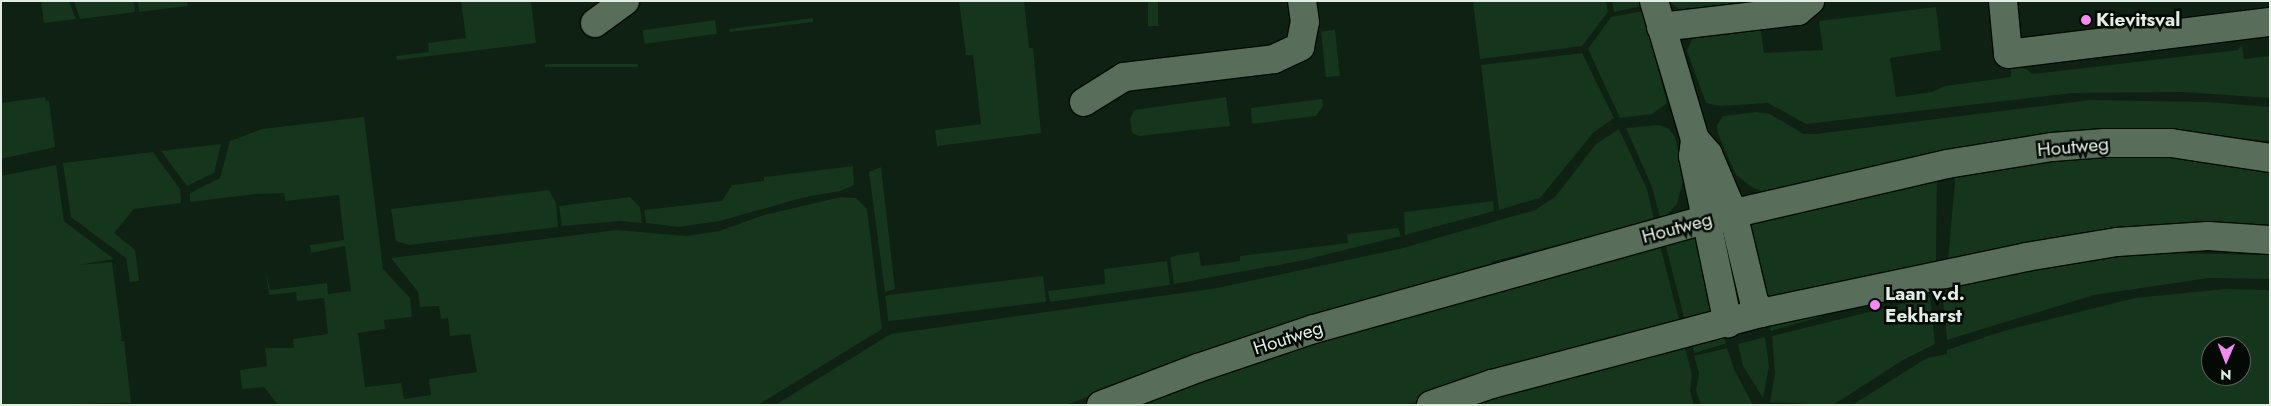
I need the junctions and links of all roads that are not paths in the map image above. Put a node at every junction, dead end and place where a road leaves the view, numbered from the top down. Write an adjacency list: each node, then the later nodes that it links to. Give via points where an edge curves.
1 (624, 1): 7 (street)
2 (1302, 1): 8 (street, via 1305,22 1300,47 1274,59 1124,77)
3 (1810, 1): 5 (street, via 1798,10)
4 (2003, 1): 6 (street, via 2008,54)
5 (1658, 14): 9 (street)
6 (2270, 22)
7 (595, 23)
8 (1084, 102)
9 (1695, 139): 11 (street, via 1708,154); 12 (street, via 1693,156)
10 (2270, 158): 11 (street, Houtweg, via 2171,143 2052,147 1947,164)
11 (1733, 214): 12 (street, Houtweg); 14 (street, via 1754,301)
12 (1705, 220): 15 (street); 16 (street, Houtweg, via 1314,329)
13 (2270, 240): 14 (street, via 2208,236 2116,242 2026,257)
14 (1761, 313): 15 (street)
15 (1728, 323): 17 (street, via 1492,384)
16 (1101, 405)
17 (1430, 405)

